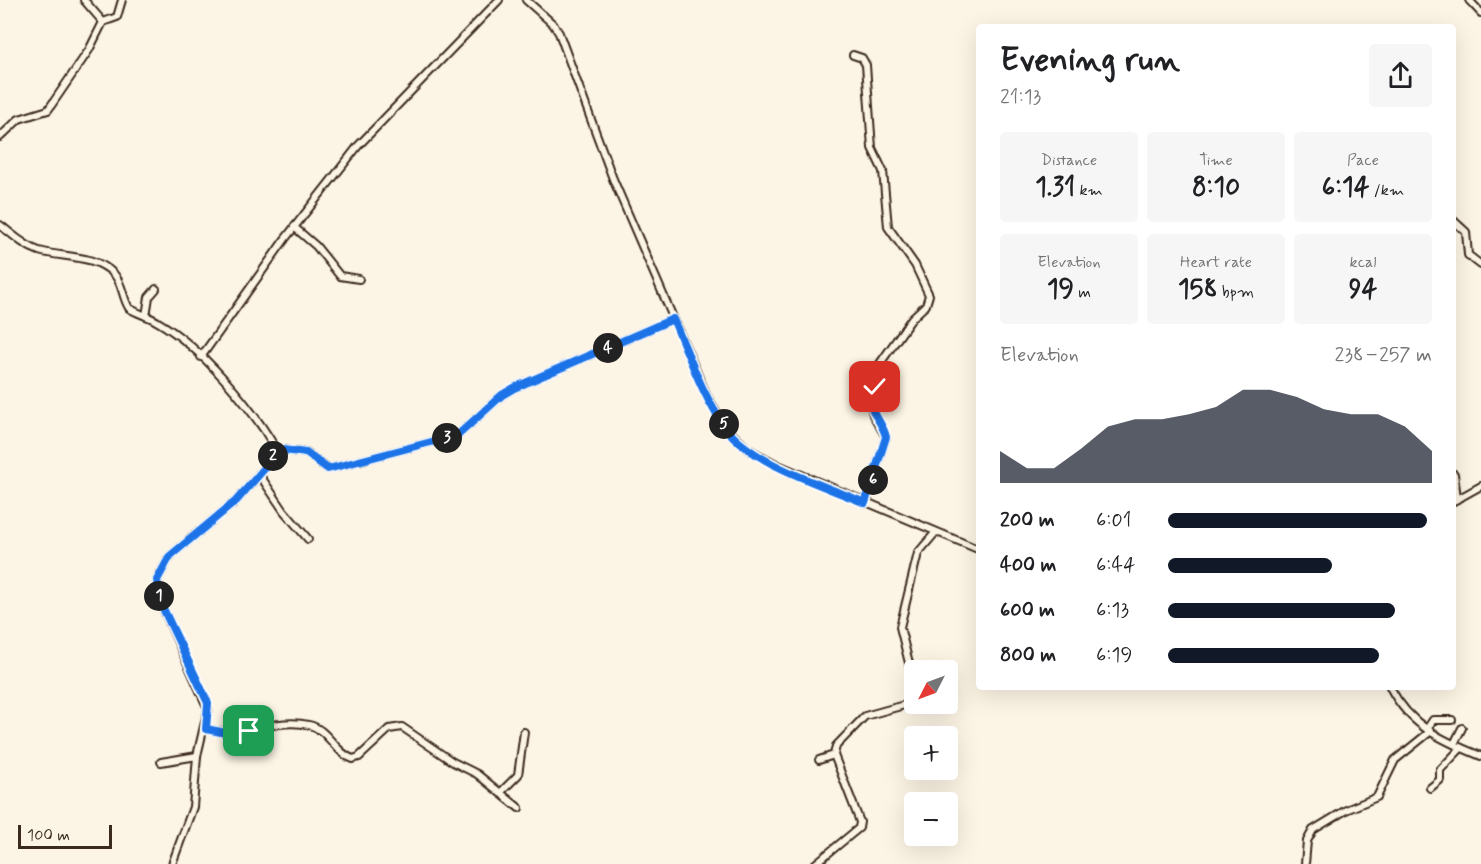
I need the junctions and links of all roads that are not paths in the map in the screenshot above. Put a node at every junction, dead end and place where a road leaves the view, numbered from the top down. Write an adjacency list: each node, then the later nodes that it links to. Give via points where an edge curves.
1 (84, 0): 7 (street)
2 (122, 0): 7 (street, via 118,15)
3 (499, 0): 12 (street, via 358,146)
4 (526, 0): 17 (street, via 559,33 613,179)
5 (1469, 0): 6 (street)
6 (1481, 13)
7 (108, 21): 9 (street, via 48,110 19,119)
8 (853, 56): 23 (street, via 862,58 866,65 872,148 883,171 888,227 915,266 929,296 874,372 876,384 870,401 886,437)
9 (0, 137)
10 (1456, 223): 13 (street, via 1466,232 1468,255)
11 (0, 225): 16 (street, via 39,250 104,267 120,283 129,308)
12 (294, 227): 14 (street, via 316,246 340,276); 18 (street)
13 (1481, 265)
14 (358, 279)
15 (156, 289): 16 (street, via 149,297)
16 (146, 316): 18 (street)
17 (673, 319): 19 (street, via 514,388 458,435 328,469 306,453); 23 (street, via 707,396 726,428 748,449)
18 (201, 357): 19 (street, via 251,410)
19 (276, 449): 20 (street)
20 (259, 474): 25 (street); 32 (street, via 236,501 170,556 157,580 160,602 208,703)
21 (1481, 486): 22 (street)
22 (1456, 498)
23 (865, 503): 24 (street)
24 (935, 533): 26 (street); 27 (street, via 918,553 900,627)
25 (308, 539)
26 (976, 548)
27 (908, 660)
28 (1392, 690): 33 (street, via 1407,715)
29 (904, 705): 37 (street, via 865,716 836,746)
30 (1452, 720): 33 (street, via 1433,720)
31 (1462, 728): 35 (street)
32 (206, 729): 38 (street); 43 (street, via 231,733 311,725 353,759 389,729 402,727)
33 (1429, 730): 35 (street); 47 (street, via 1395,760 1377,797 1313,830 1307,841)
34 (524, 732): 43 (street, via 518,775)
35 (1454, 744): 36 (street)
36 (1461, 748): 39 (street); 42 (street, via 1440,770 1440,780)
37 (834, 755): 40 (street); 46 (street, via 859,828)
38 (197, 756): 41 (street); 45 (street, via 194,807)
39 (1481, 756)
40 (819, 760)
41 (161, 762)
42 (1430, 788)
43 (500, 793): 44 (street)
44 (519, 808)
45 (172, 864)
46 (815, 864)
47 (1305, 864)

